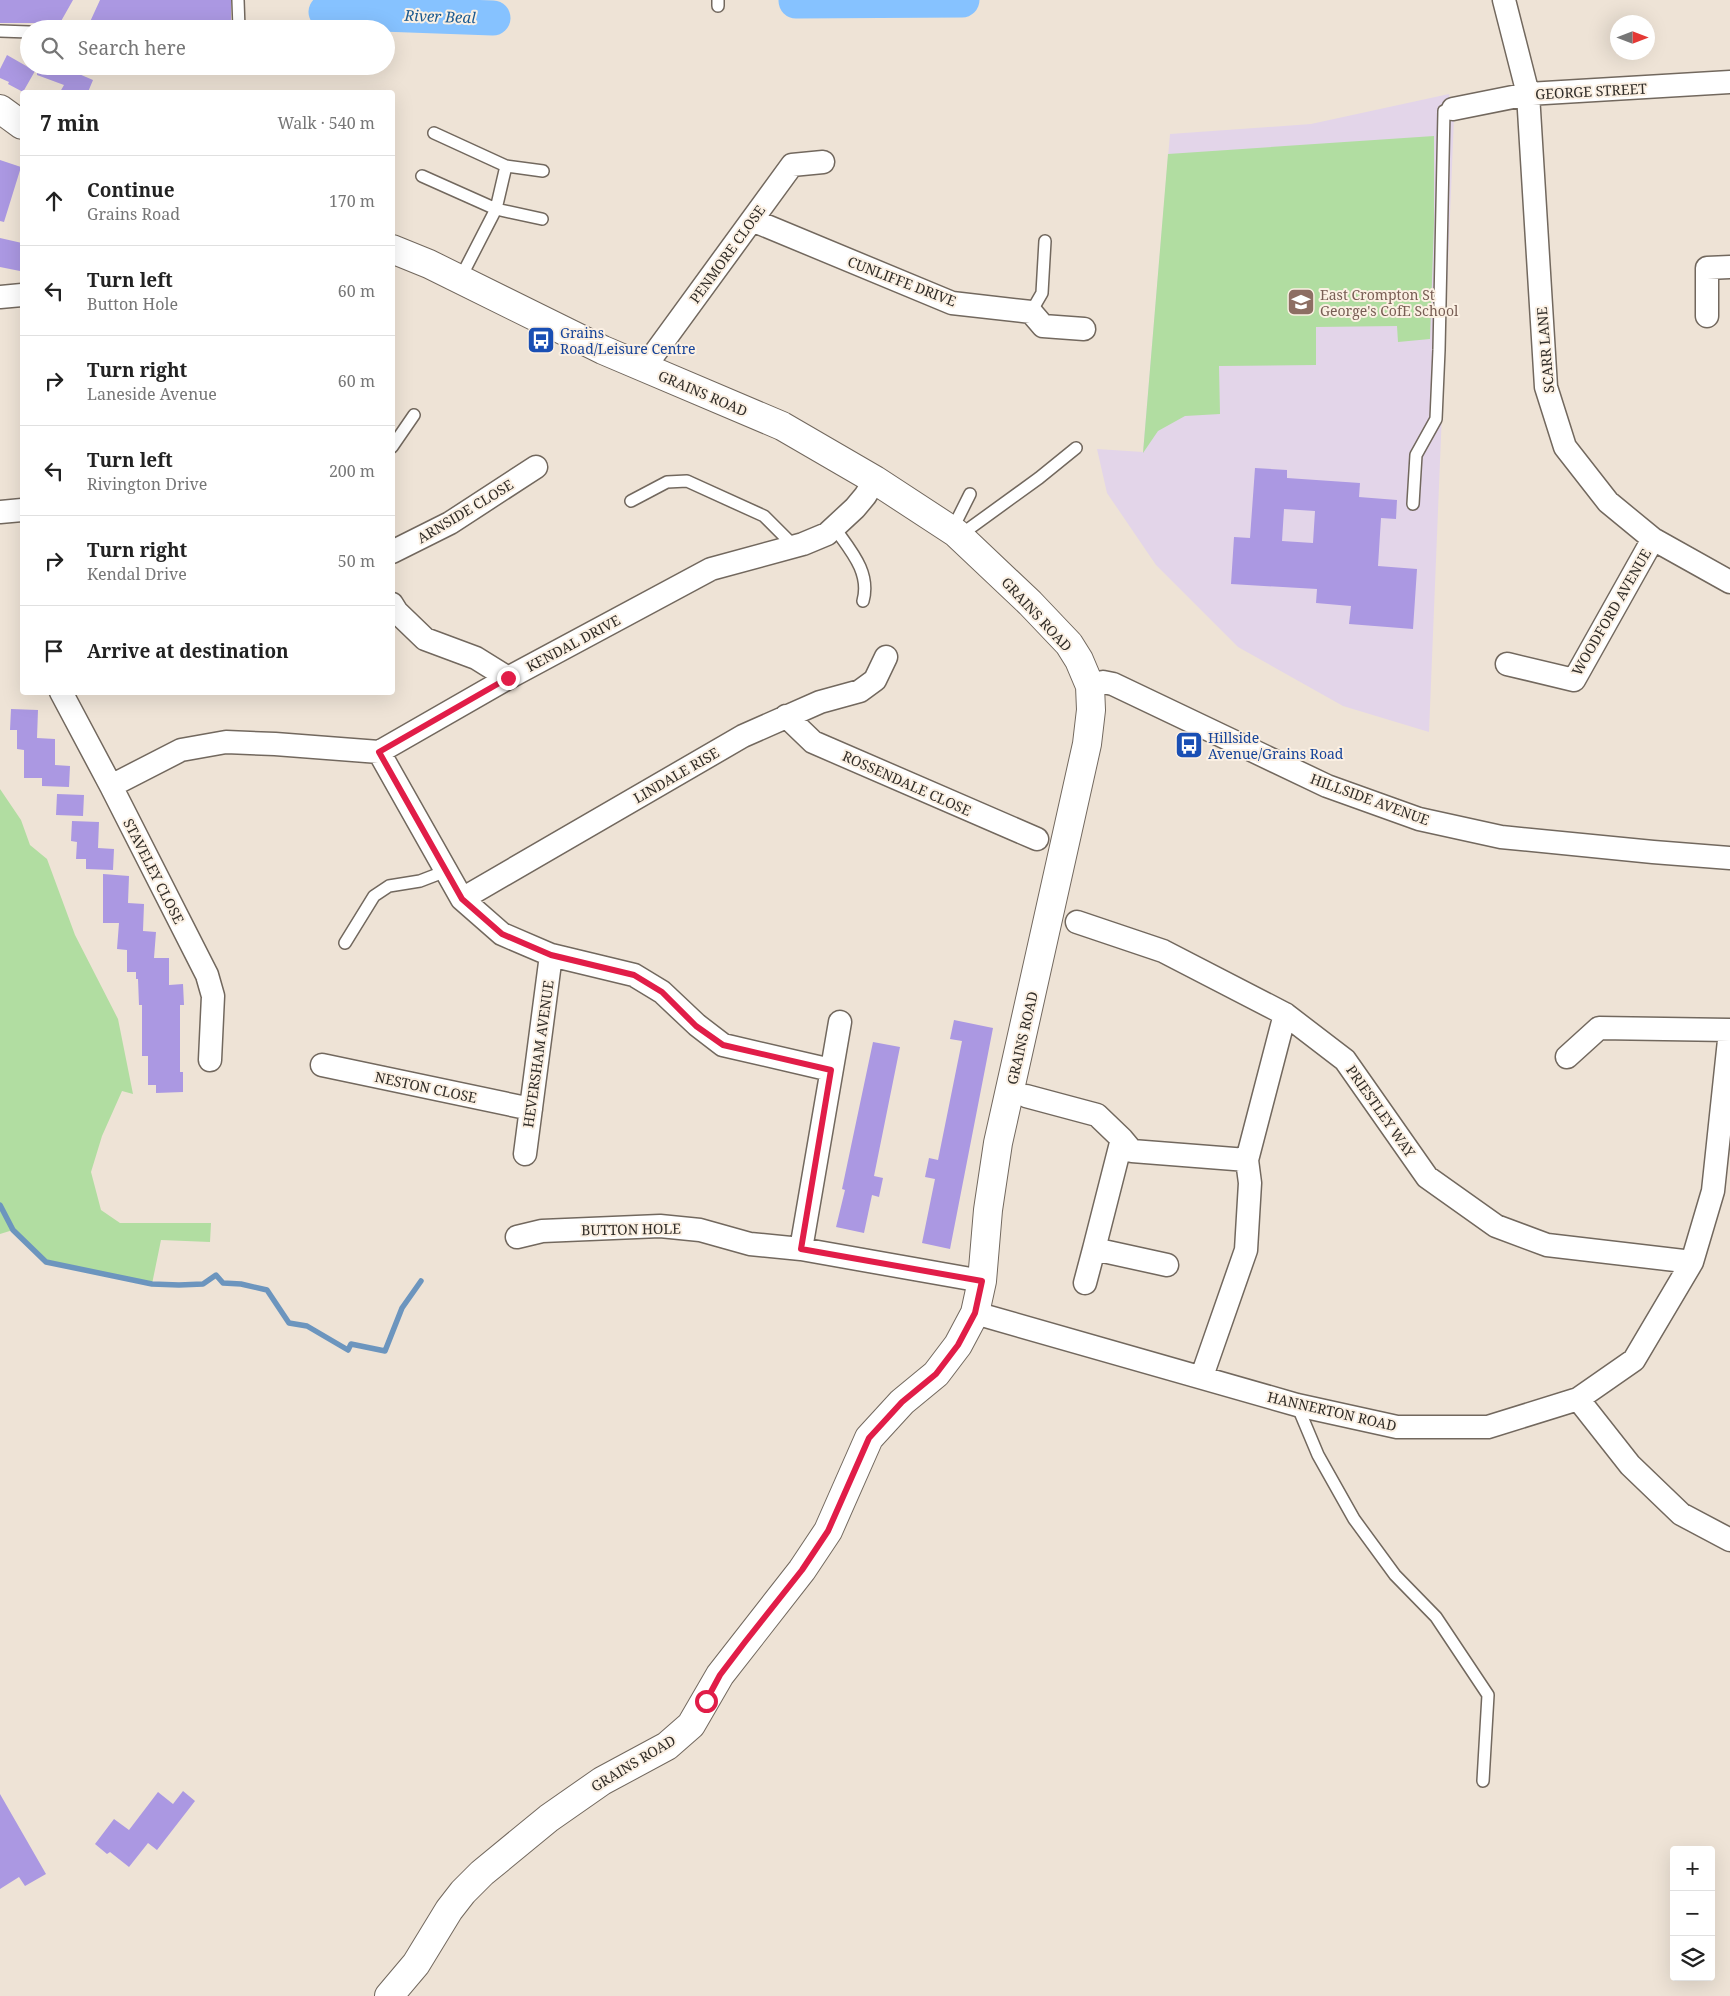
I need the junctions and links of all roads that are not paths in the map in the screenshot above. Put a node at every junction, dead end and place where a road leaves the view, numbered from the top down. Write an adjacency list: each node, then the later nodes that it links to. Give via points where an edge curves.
1 (238, 0): 3 (lane)
2 (1504, 0): 7 (street, SCARR LANE)
3 (239, 20)
4 (0, 31): 5 (lane)
5 (20, 32)
6 (1730, 82): 7 (street, GEORGE STREET)
7 (1528, 94): 9 (street, GEORGE STREET); 41 (street, SCARR LANE, via 1546,387 1564,447 1608,502)
8 (0, 109): 10 (street)
9 (1453, 109): 36 (lane, via 1444,111 1436,419 1416,455)
10 (20, 124)
11 (434, 133): 13 (lane)
12 (823, 162): 18 (street, PENMORE CLOSE, via 792,165)
13 (506, 166): 14 (lane); 16 (lane)
14 (543, 171)
15 (422, 176): 16 (lane)
16 (496, 209): 17 (lane); 22 (lane)
17 (542, 218)
18 (752, 220): 25 (street, CUNLIFFE DRIVE, via 952,303); 28 (street, PENMORE CLOSE)
19 (1046, 241): 25 (lane, via 1042,292)
20 (395, 250): 22 (street, GRAINS ROAD)
21 (1730, 267): 26 (street, via 1707,268)
22 (460, 280): 28 (street, GRAINS ROAD)
23 (20, 296): 24 (street)
24 (0, 297)
25 (1031, 312): 27 (street, via 1044,326)
26 (1707, 316)
27 (1084, 329)
28 (644, 368): 33 (street, GRAINS ROAD, via 782,426)
29 (414, 415): 30 (lane)
30 (395, 444)
31 (1076, 448): 40 (lane, via 1039,478)
32 (536, 467): 43 (street, ARNSIDE CLOSE, via 450,523)
33 (875, 480): 39 (street, KENDAL DRIVE, via 865,496); 40 (street, GRAINS ROAD)
34 (970, 494): 40 (lane)
35 (631, 501): 42 (lane, via 667,482 687,481 764,516)
36 (1413, 504)
37 (20, 510): 38 (street)
38 (0, 512)
39 (834, 527): 42 (street, KENDAL DRIVE, via 827,534); 45 (lane, via 859,563 865,579)
40 (956, 533): 50 (street, GRAINS ROAD, via 1069,644)
41 (1653, 539): 44 (street, SCARR LANE); 48 (street, WOODFORD AVENUE, via 1574,680)
42 (794, 546): 49 (street, KENDAL DRIVE, via 711,569)
43 (395, 550)
44 (1730, 582)
45 (864, 601)
46 (395, 609): 49 (street, via 425,639 476,658)
47 (886, 656): 52 (street, LINDALE RISE, via 875,680 860,691)
48 (1507, 664)
49 (508, 678): 53 (street, KENDAL DRIVE)
50 (1090, 686): 56 (street, HILLSIDE AVENUE, via 1103,682 1112,684 1327,786 1419,819 1501,837); 80 (street, GRAINS ROAD, via 1087,744 998,1143)
51 (63, 695): 54 (street, STAVELEY CLOSE)
52 (786, 716): 55 (street, ROSSENDALE CLOSE, via 813,742); 58 (street, LINDALE RISE, via 743,736)
53 (379, 752): 54 (street, via 226,742 181,750); 57 (street)
54 (111, 786): 66 (street, STAVELEY CLOSE, via 211,986 214,996)
55 (1037, 840)
56 (1730, 858)
57 (446, 871): 58 (street); 60 (lane, via 420,881 389,886 374,896)
58 (462, 899): 61 (street, via 502,934)
59 (1076, 922): 62 (street, PRIESTLEY WAY, via 1163,951)
60 (345, 943)
61 (551, 955): 68 (street, via 634,975 662,992 696,1026 723,1045); 70 (street, HEVERSHAM AVENUE)
62 (1285, 1014): 73 (street); 78 (street, PRIESTLEY WAY, via 1345,1060 1427,1177 1496,1226 1546,1245)
63 (840, 1022): 68 (street)
64 (1730, 1031): 65 (street, via 1598,1028); 74 (street, HANNERTON ROAD)
65 (1568, 1057)
66 (210, 1060)
67 (322, 1065): 70 (street, NESTON CLOSE)
68 (831, 1070): 76 (street)
69 (1026, 1096): 71 (street, via 1096,1114)
70 (531, 1109): 72 (street, HEVERSHAM AVENUE)
71 (1122, 1139): 73 (street, via 1132,1151); 77 (street)
72 (525, 1154)
73 (1247, 1160): 83 (street, via 1250,1183 1246,1250)
74 (1722, 1191): 78 (street, HANNERTON ROAD)
75 (516, 1237): 76 (street, BUTTON HOLE, via 542,1231 660,1226 700,1230 750,1244)
76 (801, 1249): 80 (street, BUTTON HOLE)
77 (1094, 1250): 79 (street); 81 (street)
78 (1692, 1262): 84 (street, HANNERTON ROAD, via 1634,1360)
79 (1167, 1265)
80 (982, 1281): 82 (street, GRAINS ROAD)
81 (1085, 1283)
82 (975, 1313): 83 (street, HANNERTON ROAD); 88 (street, GRAINS ROAD, via 958,1345 936,1374 902,1402 869,1438 828,1531 802,1570 725,1668 691,1725 667,1746 602,1781 549,1818 482,1872 462,1892 416,1964)
83 (1202, 1376): 85 (street, HANNERTON ROAD)
84 (1578, 1399): 85 (street, HANNERTON ROAD, via 1488,1428 1397,1428); 86 (street, via 1630,1465 1681,1514)
85 (1298, 1405): 87 (lane, via 1318,1455 1354,1519 1395,1575 1436,1617 1488,1695)
86 (1730, 1540)
87 (1483, 1781)
88 (389, 1996)

